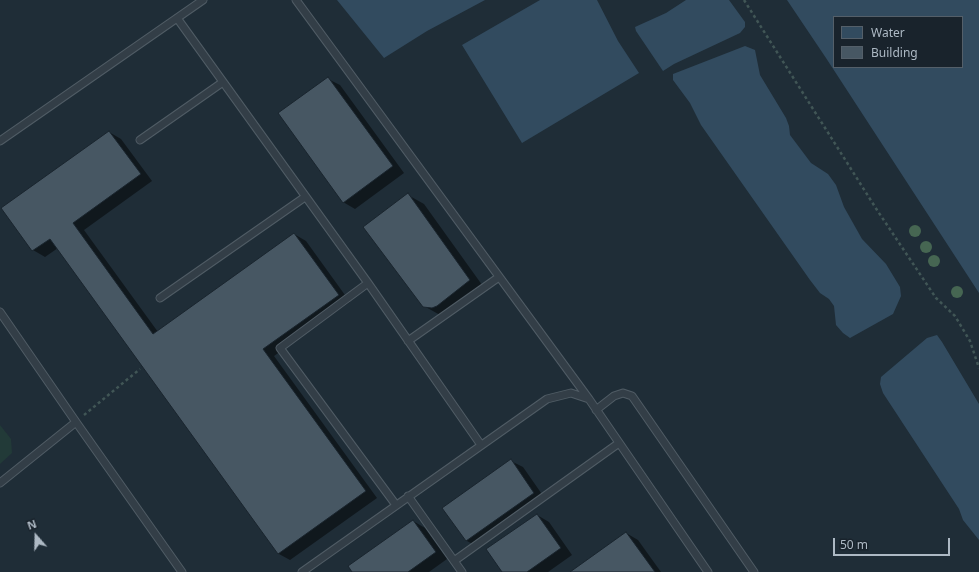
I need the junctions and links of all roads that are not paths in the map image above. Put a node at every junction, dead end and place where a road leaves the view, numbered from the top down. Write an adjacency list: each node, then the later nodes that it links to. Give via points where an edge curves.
1 (202, 0): 3 (lane)
2 (296, 0): 8 (lane)
3 (177, 18): 4 (lane); 6 (lane)
4 (223, 82): 5 (lane); 7 (lane)
5 (140, 140)
6 (0, 141)
7 (305, 197): 9 (lane); 10 (lane)
8 (499, 277): 12 (lane); 13 (lane)
9 (368, 283): 12 (lane); 20 (lane, via 280,348)
10 (160, 298)
11 (0, 312): 15 (lane)
12 (408, 341): 17 (lane)
13 (589, 399): 14 (lane); 17 (lane, via 571,393 546,399)
14 (596, 410): 16 (lane); 26 (lane, via 614,396 623,393 632,396)
15 (76, 422): 18 (lane); 22 (lane)
16 (619, 444): 21 (lane); 25 (lane)
17 (481, 445): 19 (lane)
18 (0, 483)
19 (408, 496): 20 (lane); 21 (lane)
20 (396, 505): 23 (lane)
21 (454, 561): 24 (lane)
22 (182, 572)
23 (302, 572)
24 (462, 572)
25 (708, 572)
26 (754, 572)

